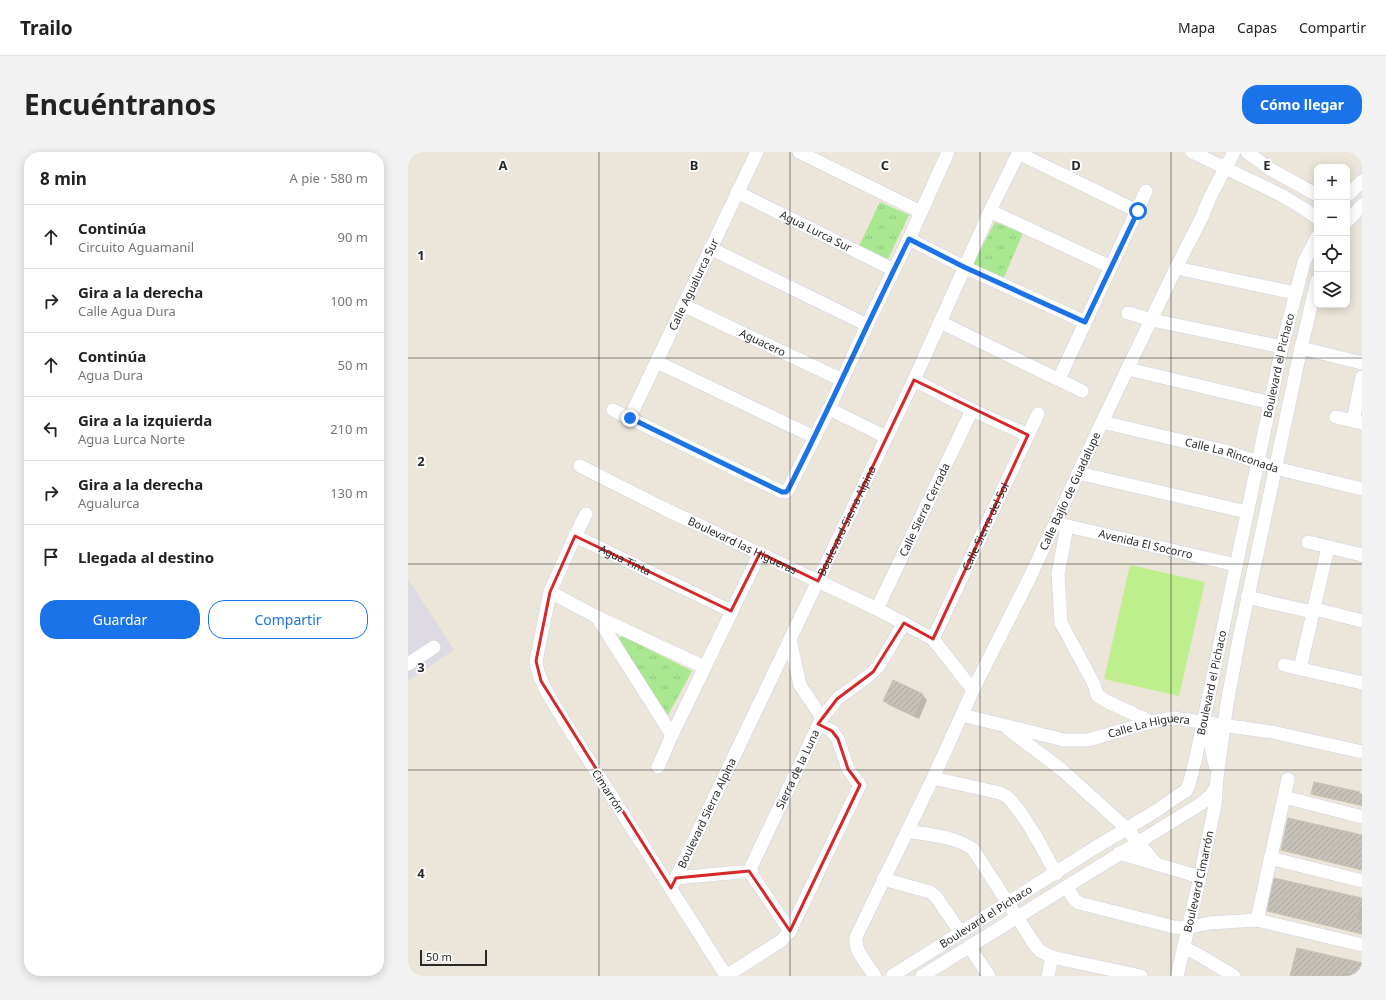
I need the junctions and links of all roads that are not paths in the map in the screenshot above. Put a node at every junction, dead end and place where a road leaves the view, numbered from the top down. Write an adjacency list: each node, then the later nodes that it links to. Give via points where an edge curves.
1 (757, 152): 11 (street, Calle Agualurca Sur)
2 (799, 152): 17 (street)
3 (1192, 152): 8 (street)
4 (1234, 152): 8 (street, Calle Bajío de Guadalupe)
5 (1247, 152): 13 (street, via 1270,169)
6 (946, 153): 17 (street)
7 (1018, 153): 15 (street, Boulevard Sierra Alpina); 16 (street)
8 (1225, 168): 18 (street, via 1281,195); 25 (street, Calle Bajío de Guadalupe)
9 (1362, 181): 12 (street)
10 (1146, 191): 16 (street)
11 (737, 192): 22 (street, Calle Agualurca Sur); 26 (street, Agua Lurca Sur)
12 (1350, 193)
13 (1314, 194)
14 (1362, 205): 19 (street)
15 (990, 211): 23 (street, Boulevard Sierra Alpina); 24 (street)
16 (1138, 211): 24 (street)
17 (921, 212): 20 (street)
18 (1314, 216)
19 (1350, 218)
20 (909, 239): 23 (street); 26 (street)
21 (1314, 243): 27 (street, Boulevard el Pichaco, via 1304,262)
22 (710, 248): 29 (street, Calle Agualurca Sur); 34 (street)
23 (964, 267): 32 (street, Boulevard Sierra Alpina); 33 (street)
24 (1111, 267): 33 (street)
25 (1176, 268): 27 (street); 31 (street, Calle Bajío de Guadalupe)
26 (894, 270): 34 (street)
27 (1295, 293): 36 (street, Boulevard el Pichaco)
28 (1314, 294): 35 (street, Boulevard el Pichaco)
29 (683, 305): 39 (street, Calle Agualurca Sur); 44 (street, Aguacero)
30 (1128, 313): 31 (street)
31 (1152, 320): 36 (street); 41 (street, Calle Bajío de Guadalupe)
32 (940, 322): 43 (street); 45 (street, Boulevard Sierra Alpina)
33 (1085, 322): 43 (street)
34 (867, 324): 44 (street)
35 (1302, 344): 37 (street); 61 (street, Boulevard el Pichaco)
36 (1282, 347): 47 (street, Boulevard el Pichaco)
37 (1328, 350): 38 (street); 40 (street)
38 (1362, 355)
39 (657, 362): 53 (street, Calle Agualurca Sur); 58 (street)
40 (1362, 363)
41 (1128, 369): 47 (street); 54 (street, Calle Bajío de Guadalupe)
42 (1362, 377): 55 (street)
43 (1059, 379): 46 (street)
44 (842, 380): 48 (street)
45 (914, 380): 50 (street); 57 (street, Boulevard Sierra Alpina)
46 (1082, 391)
47 (1271, 402): 59 (street, Boulevard el Pichaco)
48 (829, 409): 57 (street); 58 (street)
49 (613, 410): 53 (street)
50 (972, 410): 56 (street); 76 (street, Calle Sierra Cerrada)
51 (1038, 414): 56 (street, Calle Sierra del Sol)
52 (1336, 417): 55 (street)
53 (630, 418): 58 (street, via 786,492)
54 (1102, 422): 59 (street, Calle La Rinconada, via 1225,451); 62 (street, Calle Bajío de Guadalupe)
55 (1357, 422)
56 (1028, 435): 82 (street, Calle Sierra del Sol)
57 (886, 437): 73 (street, Boulevard Sierra Alpina)
58 (814, 438)
59 (1258, 462): 61 (street, Calle La Rinconada); 64 (street, Boulevard el Pichaco)
60 (580, 466): 70 (street, Boulevard las Higueras, via 662,508)
61 (1275, 468): 63 (street, Calle La Rinconada); 75 (street, Boulevard el Pichaco)
62 (1078, 473): 64 (street); 66 (street, Calle Bajío de Guadalupe)
63 (1362, 490)
64 (1247, 512): 72 (street, Boulevard el Pichaco)
65 (586, 514): 67 (street)
66 (1061, 525): 72 (street, Avenida El Socorro); 90 (street, Calle Bajío de Guadalupe, via 1030,577); 93 (street, via 1058,574 1061,623 1094,684 1097,695)
67 (575, 536): 74 (street); 78 (street, Agua Tinta)
68 (1308, 542): 69 (street)
69 (1328, 547): 71 (street); 77 (street)
70 (760, 553): 73 (street, Boulevard las Higueras); 78 (street)
71 (1362, 555)
72 (1236, 565): 94 (street, Boulevard el Pichaco)
73 (818, 581): 76 (street, Boulevard las Higueras); 83 (street, Boulevard Sierra Alpina)
74 (550, 592): 79 (street); 116 (street, Cimarrón, via 536,661 541,681 604,785)
75 (1248, 594): 77 (street); 96 (street, Boulevard el Pichaco)
76 (877, 609): 81 (street, Boulevard las Higueras)
77 (1315, 609): 80 (street); 88 (street)
78 (731, 611): 87 (street)
79 (597, 617): 87 (street); 97 (street)
80 (1362, 621)
81 (904, 623): 82 (street, Boulevard las Higueras); 92 (street, Sierra de la Luna, via 878,667 837,699)
82 (932, 639): 90 (street, Boulevard las Higueras)
83 (790, 640): 92 (street, via 800,685); 116 (street, Boulevard Sierra Alpina)
84 (434, 648): 85 (street)
85 (408, 664)
86 (1284, 665): 88 (street)
87 (704, 667): 97 (street)
88 (1300, 669): 89 (street)
89 (1362, 683)
90 (973, 690): 91 (street, Calle Bajío de Guadalupe)
91 (962, 715): 95 (street, Calle La Higuera); 100 (street, Calle Bajío de Guadalupe)
92 (820, 721): 111 (street, Sierra de la Luna); 122 (street, via 838,739 848,768 860,785)
93 (1151, 722): 94 (street, Calle La Higuera, via 1173,718); 95 (street, Calle La Higuera, via 1088,740 1064,740)
94 (1204, 722): 96 (street, Calle La Higuera); 102 (street, via 1211,731); 105 (street, Boulevard el Pichaco, via 1186,791)
95 (1002, 724): 105 (street, via 1062,770)
96 (1224, 726): 98 (street, Calle La Higuera, via 1272,732); 102 (street, Boulevard el Pichaco)
97 (672, 735): 99 (street)
98 (1362, 752)
99 (658, 767)
100 (933, 778): 106 (street, Calle Bajío de Guadalupe); 112 (street, via 1006,796 1034,835)
101 (1288, 779): 103 (street)
102 (1216, 782): 107 (street, Boulevard el Pichaco, via 1210,796 1202,803); 113 (street, Boulevard Cimarrón, via 1215,805)
103 (1284, 797): 104 (street); 109 (street)
104 (1362, 817)
105 (1127, 829): 107 (street); 112 (street, Boulevard el Pichaco)
106 (907, 831): 114 (street, Calle Bajío de Guadalupe); 118 (street, via 951,838 973,849)
107 (1138, 842): 108 (street, Boulevard el Pichaco); 110 (street)
108 (1119, 853): 110 (street); 117 (street, Boulevard el Pichaco)
109 (1270, 858): 115 (street); 120 (street)
110 (1155, 864): 113 (street)
111 (751, 871): 116 (street); 122 (street)
112 (1056, 874): 118 (street, Boulevard el Pichaco)
113 (1200, 878): 121 (street, Boulevard Cimarrón)
114 (883, 880): 123 (street, via 930,892); 129 (street, Calle Bajío de Guadalupe, via 855,943)
115 (1362, 881)
116 (674, 883): 128 (street, Cimarrón)
117 (1066, 887): 119 (street, Boulevard el Pichaco); 121 (street, via 1079,903 1143,920)
118 (1008, 903): 119 (street); 123 (street, Boulevard el Pichaco)
119 (1016, 918): 125 (street, Boulevard el Pichaco); 127 (street, via 1040,951)
120 (1257, 920): 121 (street, via 1209,923); 124 (street)
121 (1187, 928): 126 (street, Boulevard Cimarrón)
122 (790, 931): 128 (street, via 781,941)
123 (961, 933): 130 (street, Boulevard el Pichaco)
124 (1362, 945)
125 (969, 946): 131 (street, Boulevard el Pichaco); 132 (street)
126 (1183, 947): 135 (street, Boulevard Cimarrón); 136 (street)
127 (1052, 957): 133 (street); 134 (street)
128 (726, 976)
129 (875, 976)
130 (892, 976)
131 (922, 976)
132 (989, 976)
133 (1048, 976)
134 (1141, 976)
135 (1177, 976)
136 (1234, 976)

